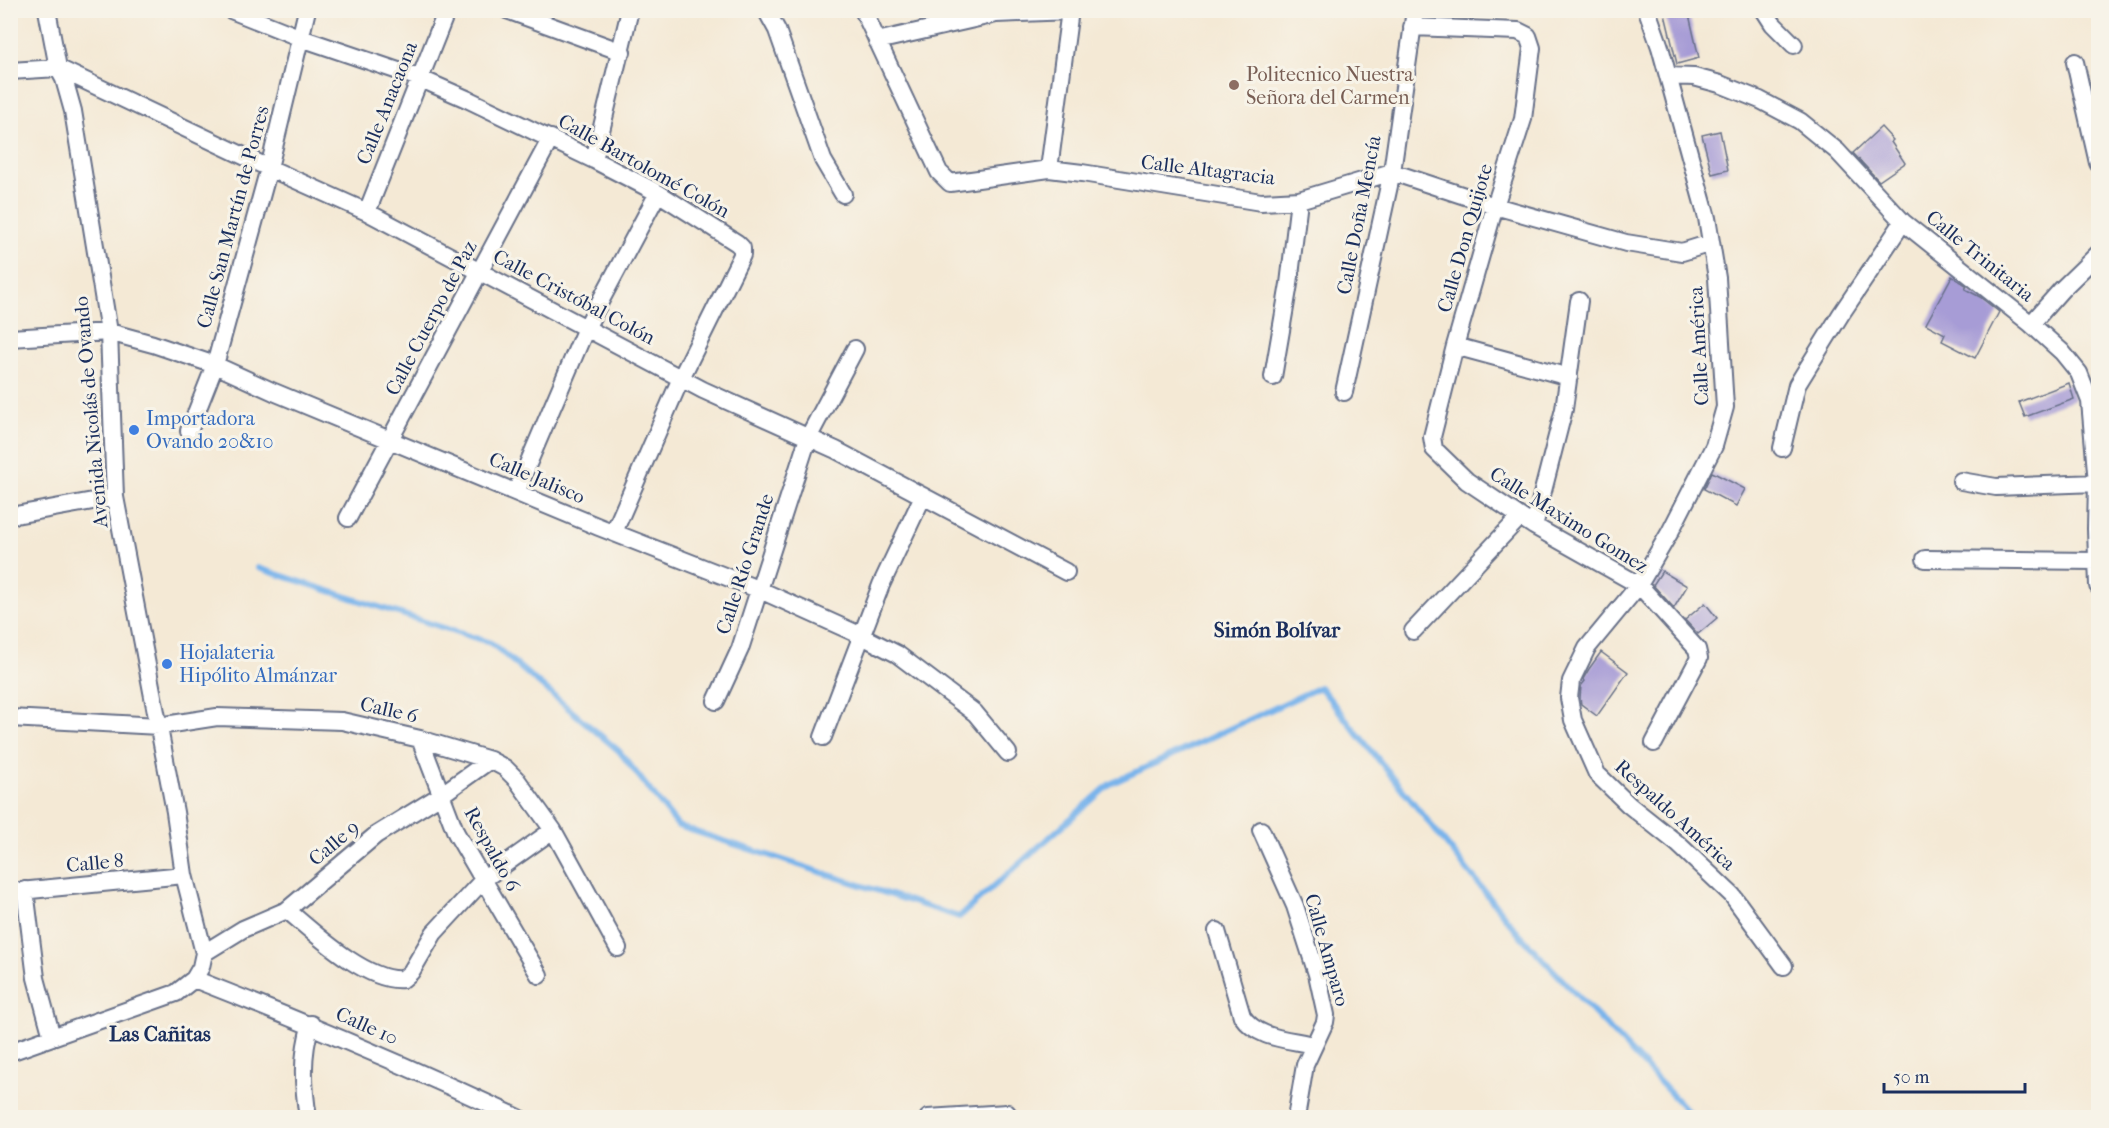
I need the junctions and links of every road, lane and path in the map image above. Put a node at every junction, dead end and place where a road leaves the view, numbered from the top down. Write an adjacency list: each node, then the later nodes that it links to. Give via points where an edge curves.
1 (47, 10): 18 (street, Avenida Nicolás de Ovando)
2 (231, 10): 13 (street, Calle Bartolomé Colón)
3 (307, 10): 13 (street, Calle San Martín de Porres)
4 (447, 10): 21 (street, Calle Anacaona)
5 (507, 10): 16 (street)
6 (630, 10): 16 (street)
7 (766, 10): 29 (street, via 777,30 823,160)
8 (863, 10): 14 (street, Calle Altagracia)
9 (1647, 10): 20 (street, Calle América)
10 (1764, 10): 15 (street)
11 (1070, 11): 14 (street, via 996,14); 26 (street)
12 (1414, 19): 27 (street, Calle Doña Mencía); 31 (street, Calle Don Quijote, via 1528,36 1532,48 1523,119)
13 (301, 38): 21 (street, Calle Bartolomé Colón); 25 (street, Calle San Martín de Porres)
14 (877, 41): 26 (street, Calle Altagracia, via 944,178 951,183)
15 (1794, 45)
16 (622, 52): 23 (street)
17 (2075, 62): 24 (street)
18 (58, 68): 19 (street); 25 (street, Calle Cristóbal Colón); 40 (street, Avenida Nicolás de Ovando, via 74,111)
19 (10, 71)
20 (1668, 76): 33 (street, Calle Trinitaria, via 1720,84 1800,121 1837,151); 34 (street, Calle América)
21 (419, 78): 22 (street, Calle Bartolomé Colón); 32 (street, Calle Anacaona)
22 (551, 138): 23 (street, Calle Bartolomé Colón); 36 (street, Calle Cuerpo de Paz)
23 (594, 160): 28 (street, Calle Bartolomé Colón)
24 (2098, 164)
25 (269, 168): 32 (street, Calle Cristóbal Colón); 44 (street, Calle San Martín de Porres)
26 (1049, 169): 30 (street, Calle Altagracia, via 1261,202)
27 (1392, 171): 30 (street, Calle Altagracia); 31 (street); 48 (street, Calle Doña Mencía)
28 (658, 193): 39 (street); 47 (street, Calle Bartolomé Colón, via 742,248)
29 (843, 194)
30 (1299, 200): 45 (street)
31 (1495, 206): 34 (street, via 1660,249 1682,252); 42 (street, Calle Don Quijote)
32 (366, 212): 36 (street, Calle Cristóbal Colón)
33 (1903, 222): 38 (street, Calle Trinitaria); 52 (street, via 1797,385)
34 (1711, 243): 66 (street, Calle América, via 1717,278 1725,407 1714,446)
35 (2098, 255): 38 (street)
36 (479, 270): 39 (street, Calle Cristóbal Colón); 51 (street, Calle Cuerpo de Paz)
37 (1579, 301): 46 (street)
38 (2031, 324): 55 (street, Calle Trinitaria, via 2079,374 2090,401)
39 (586, 327): 47 (street, Calle Cristóbal Colón); 56 (street)
40 (109, 332): 41 (street, Calle Jalisco); 44 (street, Calle Jalisco); 58 (street, Avenida Nicolás de Ovando)
41 (10, 338)
42 (1455, 346): 46 (street); 53 (street, Calle Don Quijote, via 1431,437)
43 (855, 349): 50 (street, Calle Río Grande)
44 (215, 365): 49 (street, Calle San Martín de Porres); 51 (street, Calle Jalisco)
45 (1273, 377)
46 (1569, 377): 61 (street, via 1564,409)
47 (681, 378): 50 (street, Calle Cristóbal Colón); 62 (street, Calle Bartolomé Colón)
48 (1344, 392)
49 (189, 431)
50 (808, 438): 57 (street, Calle Cristóbal Colón); 68 (street, Calle Río Grande)
51 (390, 440): 56 (street, Calle Jalisco); 60 (street, Calle Cuerpo de Paz)
52 (1782, 448)
53 (1442, 458): 61 (street, Calle Maximo Gomez, via 1467,481)
54 (1961, 481): 55 (street, via 1996,487)
55 (2097, 483): 64 (street, Calle Trinitaria)
56 (516, 492): 62 (street, Calle Jalisco)
57 (923, 496): 65 (street, Calle Cristóbal Colón); 70 (street)
58 (116, 497): 59 (street); 74 (street, Avenida Nicolás de Ovando)
59 (10, 516)
60 (348, 518)
61 (1527, 521): 66 (street, Calle Maximo Gomez); 69 (street)
62 (614, 532): 68 (street, Calle Jalisco)
63 (1925, 559): 64 (street)
64 (2097, 561): 67 (street, Calle Trinitaria)
65 (1066, 572)
66 (1639, 585): 71 (street, Calle América, via 1587,648); 77 (street, Calle Maximo Gomez, via 1700,653)
67 (2098, 586)
68 (760, 590): 70 (street, Calle Jalisco); 72 (street, Calle Río Grande)
69 (1413, 630)
70 (862, 636): 75 (street); 78 (street, Calle Jalisco, via 897,654 975,713)
71 (1570, 681): 90 (street, Respaldo América, via 1573,720 1597,774 1732,895)
72 (716, 702)
73 (10, 718): 74 (street, Calle 6)
74 (159, 726): 76 (street, Calle 6, via 217,717 342,721); 83 (street, Avenida Nicolás de Ovando)
75 (823, 736)
76 (420, 739): 79 (street, Calle 6); 80 (street, Respaldo 6)
77 (1654, 743)
78 (1008, 753)
79 (490, 760): 80 (street, Calle 9); 81 (street, Calle 6, via 518,780)
80 (441, 795): 84 (street, Respaldo 6, via 456,833); 86 (street, Calle 9, via 376,835)
81 (553, 830): 84 (street); 88 (street, Calle 6)
82 (1261, 830): 95 (street, Calle Amparo, via 1288,890 1317,974 1326,1015)
83 (184, 876): 85 (street, Calle 8); 89 (street, Avenida Nicolás de Ovando)
84 (484, 879): 86 (street, via 434,933 403,979 384,978 336,952); 91 (street, Respaldo 6)
85 (18, 891): 94 (street)
86 (287, 910): 89 (street, Calle 9, via 243,929)
87 (1217, 931): 95 (street, via 1248,1026 1259,1033)
88 (618, 948)
89 (204, 953): 92 (street)
90 (1784, 966)
91 (539, 975)
92 (194, 979): 93 (street, Calle 10); 94 (street, via 176,993)
93 (311, 1024): 98 (street, via 303,1064); 99 (street, Calle 10)
94 (52, 1037): 96 (street)
95 (1313, 1045): 101 (street, Calle Amparo, via 1305,1065)
96 (10, 1052)
97 (1010, 1116): 100 (street, via 1007,1113)
98 (308, 1118)
99 (519, 1118)
100 (928, 1118)
101 (1296, 1118)

